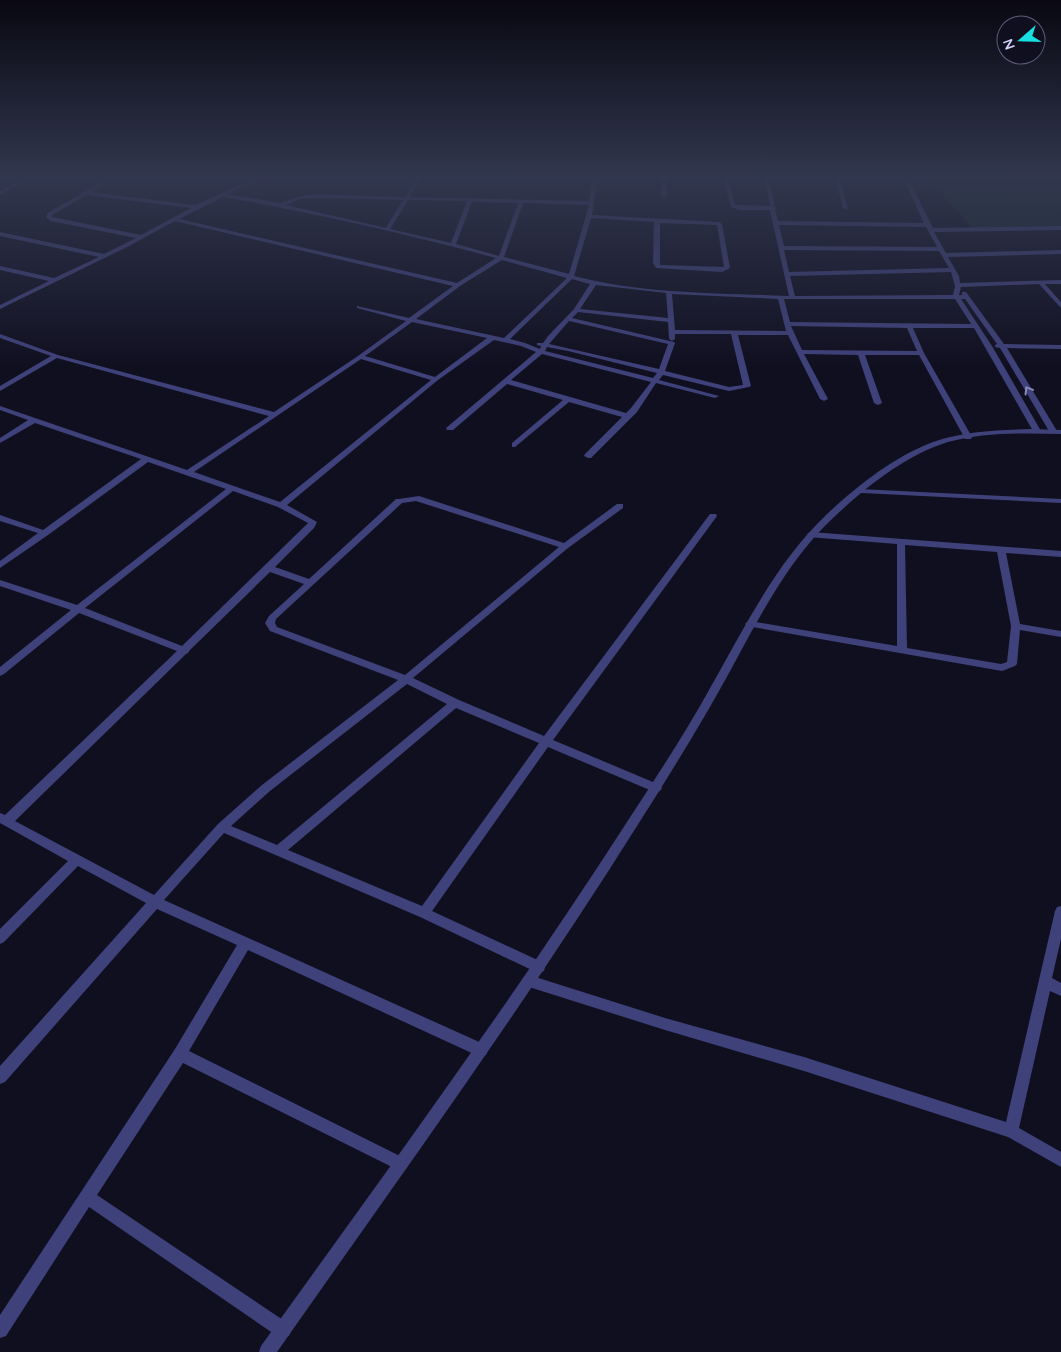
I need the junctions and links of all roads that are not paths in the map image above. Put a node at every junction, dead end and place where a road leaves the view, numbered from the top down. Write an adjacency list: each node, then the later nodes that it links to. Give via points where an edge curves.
1 (34, 241): 17 (street)
2 (132, 241): 17 (street)
3 (269, 241): 27 (street)
4 (436, 241): 12 (street)
5 (454, 241): 12 (street)
6 (507, 241): 18 (street)
7 (582, 241): 22 (street)
8 (657, 241): 9 (street, via 658,266 722,270 727,268)
9 (723, 241)
10 (780, 241): 13 (street)
11 (937, 241): 14 (street)
12 (453, 245): 18 (street)
13 (782, 248): 14 (street); 21 (street)
14 (942, 249): 16 (street)
15 (1061, 252): 16 (street)
16 (945, 255): 20 (street)
17 (104, 256): 23 (street)
18 (501, 258): 22 (street); 27 (street)
19 (0, 268): 23 (street)
20 (953, 270): 21 (street); 28 (street)
21 (787, 274): 33 (street)
22 (571, 277): 26 (street); 49 (street)
23 (53, 280): 35 (street)
24 (1040, 282): 25 (street); 28 (street); 34 (street)
25 (1061, 282)
26 (594, 283): 29 (street); 37 (street)
27 (458, 285): 39 (street)
28 (958, 286): 30 (street); 32 (street)
29 (669, 292): 31 (street); 40 (street)
30 (956, 296): 32 (street); 33 (street); 43 (street)
31 (780, 297): 33 (street); 41 (street)
32 (967, 297): 54 (street)
33 (792, 298)
34 (1061, 306)
35 (0, 307)
36 (359, 307): 39 (street)
37 (576, 310): 38 (street); 40 (street)
38 (568, 319): 50 (street); 52 (street)
39 (411, 320): 48 (street); 61 (street)
40 (671, 320): 44 (street)
41 (788, 324): 42 (street); 46 (street)
42 (908, 326): 43 (street); 59 (street)
43 (975, 326): 53 (street)
44 (672, 332): 45 (street); 50 (street)
45 (734, 333): 46 (street); 62 (street, via 747,386 720,388)
46 (790, 333): 57 (street)
47 (0, 336): 60 (street)
48 (493, 337): 49 (street); 63 (street)
49 (506, 340): 51 (street)
50 (672, 343): 62 (street)
51 (523, 344): 52 (street); 56 (street)
52 (546, 344): 56 (street); 62 (street)
53 (989, 346): 54 (street); 76 (street)
54 (1002, 346): 55 (street); 77 (street, one-way to 54)
55 (1061, 347)
56 (541, 352): 64 (street); 65 (street)
57 (800, 352): 58 (street); 69 (street)
58 (861, 353): 59 (street); 70 (street)
59 (921, 353): 78 (street)
60 (56, 356): 66 (street); 72 (street)
61 (360, 357): 63 (street); 72 (street)
62 (661, 372): 64 (street)
63 (436, 379): 87 (street)
64 (654, 380): 67 (street); 73 (street)
65 (506, 381): 68 (street); 75 (street)
66 (0, 389)
67 (716, 396)
68 (568, 399): 73 (street); 80 (street)
69 (824, 399)
70 (878, 403)
71 (0, 408): 74 (street)
72 (275, 415): 83 (street)
73 (627, 416): 81 (street)
74 (34, 420): 79 (street); 82 (street)
75 (450, 428)
76 (1037, 431): 77 (street); 78 (street)
77 (1057, 432)
78 (968, 437): 85 (street, via 937,443 916,453)
79 (0, 441)
80 (515, 445)
81 (588, 456)
82 (146, 459): 83 (street); 91 (street)
83 (188, 473): 84 (street)
84 (231, 489): 87 (street); 101 (street)
85 (862, 490): 86 (street); 92 (street)
86 (1061, 501)
87 (281, 506): 98 (street, via 313,522)
88 (620, 506): 94 (street)
89 (713, 516): 110 (street)
90 (0, 518): 91 (street)
91 (45, 533): 97 (street)
92 (811, 535): 93 (street); 102 (street)
93 (901, 542): 95 (street); 105 (street)
94 (565, 546): 100 (street, via 416,498 406,498); 108 (street)
95 (1001, 549): 96 (street); 103 (street)
96 (1061, 554)
97 (0, 565)
98 (270, 568): 100 (street); 106 (street)
99 (0, 583): 101 (street)
100 (310, 583): 108 (street, via 272,618 273,628)
101 (78, 609): 106 (street); 107 (street)
102 (750, 624): 105 (street); 111 (street)
103 (1016, 626): 104 (street); 105 (street, via 1012,664 1007,667)
104 (1061, 634)
105 (902, 650)
106 (184, 651): 112 (street)
107 (0, 672)
108 (406, 679): 109 (street); 113 (street, via 280,776)
109 (455, 703): 110 (street); 114 (street)
110 (546, 741): 111 (street); 118 (street)
111 (656, 788): 121 (street)
112 (3, 819): 115 (street)
113 (222, 827): 114 (street); 116 (street)
114 (279, 851): 118 (street)
115 (78, 859): 116 (street); 119 (street)
116 (155, 902): 120 (street); 127 (street)
117 (1061, 911): 122 (street)
118 (424, 913): 121 (street)
119 (0, 938)
120 (245, 943): 125 (street); 126 (street)
121 (538, 967): 123 (street)
122 (1045, 981): 124 (street); 128 (street)
123 (529, 982): 125 (street); 128 (street, via 804,1064)
124 (1061, 990)
125 (481, 1050): 130 (street)
126 (180, 1054): 130 (street); 131 (street)
127 (0, 1077)
128 (1010, 1131): 129 (street)
129 (1061, 1160)
130 (400, 1164): 133 (street)
131 (87, 1197): 132 (street); 133 (street)
132 (0, 1330)
133 (283, 1330): 134 (street)
134 (267, 1352)

